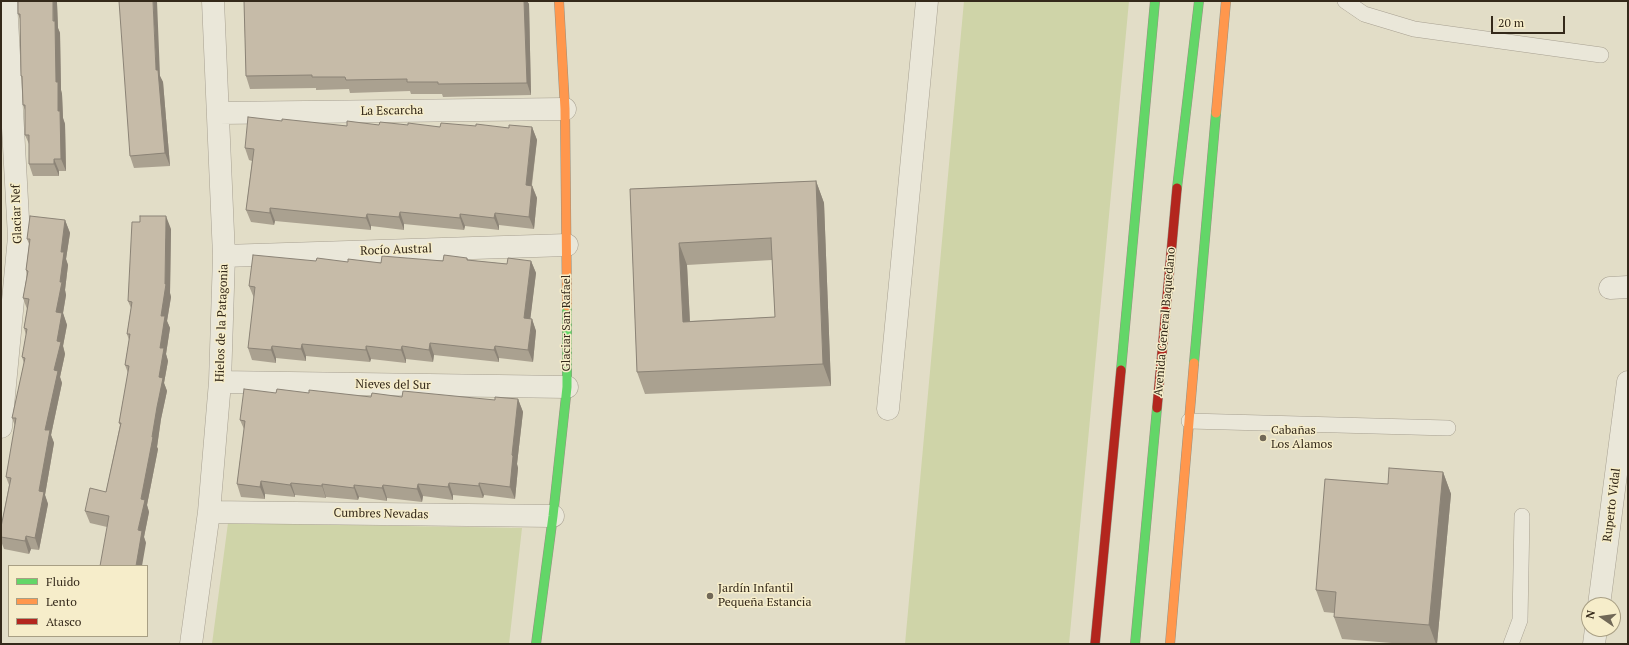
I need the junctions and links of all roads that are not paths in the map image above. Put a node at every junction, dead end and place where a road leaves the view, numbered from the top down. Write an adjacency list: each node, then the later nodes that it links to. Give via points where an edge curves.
1 (6, 1): 19 (street, Glaciar Nef, via 19,237)
2 (213, 1): 11 (street, Hielos de la Patagonia)
3 (559, 1): 10 (street, Glaciar San Rafael)
4 (927, 1): 17 (street)
5 (1155, 1): 27 (street)
6 (1199, 1): 28 (street, Avenida General Baquedano, via 1174,218)
7 (1226, 1): 18 (street)
8 (1345, 1): 9 (lane, via 1364,14 1414,29)
9 (1601, 55)
10 (565, 109): 11 (street, La Escarcha); 12 (street, Glaciar San Rafael)
11 (219, 113): 13 (street, Hielos de la Patagonia)
12 (567, 245): 13 (street, Rocío Austral); 16 (street, Glaciar San Rafael)
13 (224, 256): 14 (street, Hielos de la Patagonia)
14 (220, 382): 16 (street, Nieves del Sur); 21 (street, Hielos de la Patagonia)
15 (1628, 382): 24 (street, Ruperto Vidal)
16 (566, 387): 22 (street, Glaciar San Rafael)
17 (888, 409)
18 (1189, 421): 20 (lane); 29 (street)
19 (1, 427)
20 (1448, 428)
21 (209, 512): 22 (street, Cumbres Nevadas); 25 (street, Hielos de la Patagonia)
22 (553, 516): 26 (street, Glaciar San Rafael)
23 (1522, 516): 30 (lane, via 1520,620)
24 (1600, 597)
25 (191, 644)
26 (536, 644)
27 (1095, 644)
28 (1135, 644)
29 (1170, 644)
30 (1511, 644)

